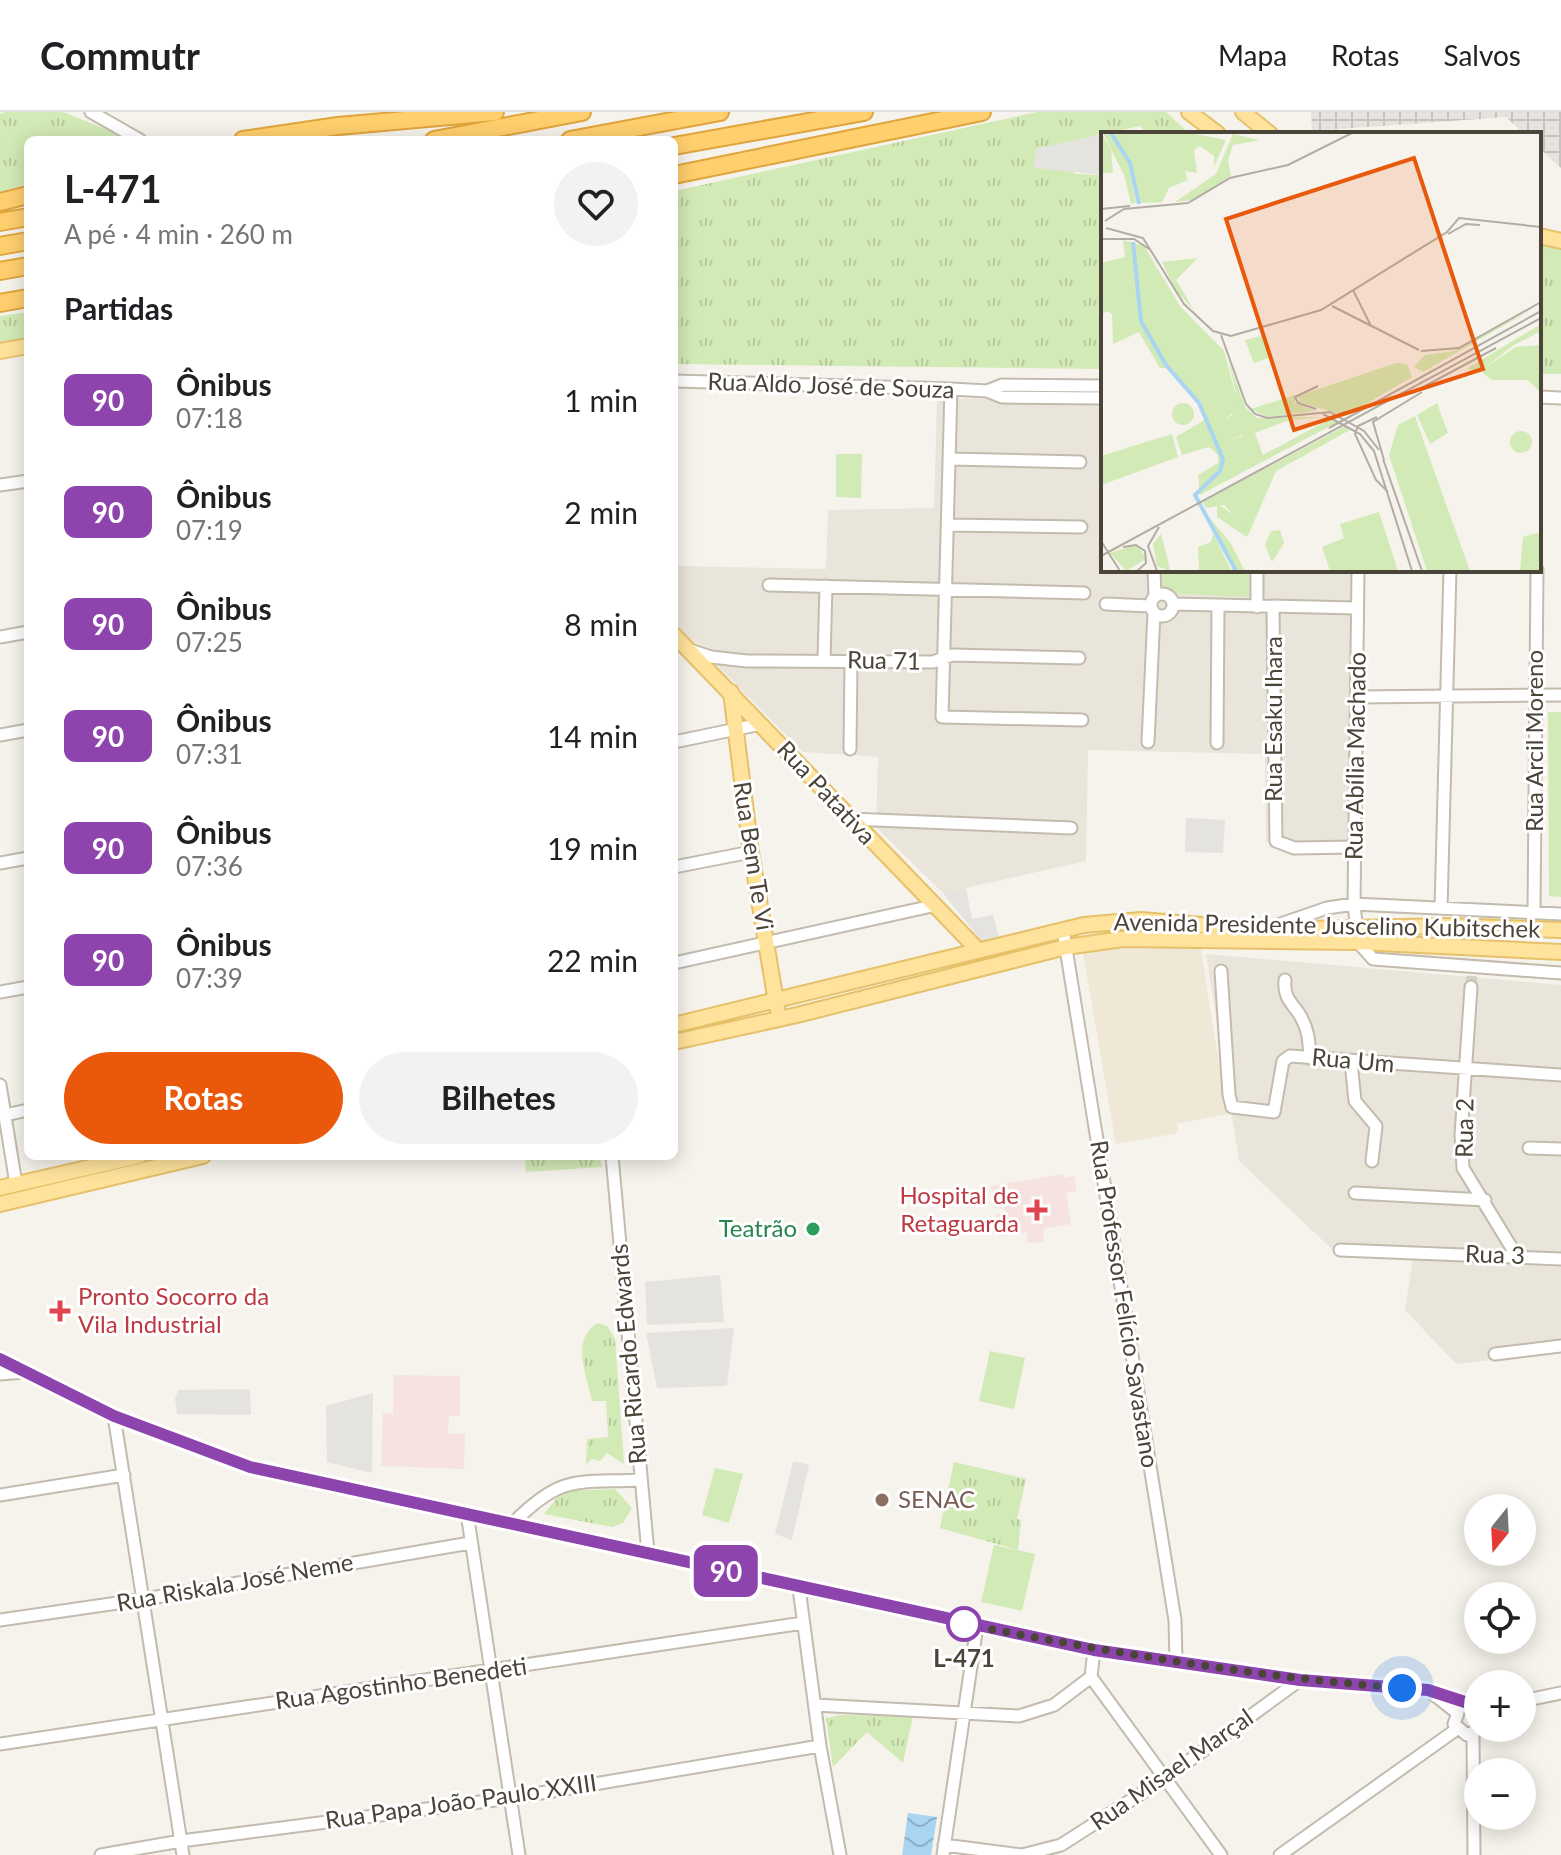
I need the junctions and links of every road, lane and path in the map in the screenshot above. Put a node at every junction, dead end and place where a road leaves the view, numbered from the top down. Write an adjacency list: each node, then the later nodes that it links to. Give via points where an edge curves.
1 (91, 112): 13 (street)
2 (399, 112): 10 (highway)
3 (495, 112): 10 (highway)
4 (582, 112): 15 (highway)
5 (720, 112): 16 (highway)
6 (864, 112): 17 (highway)
7 (982, 112): 18 (highway)
8 (1189, 112): 11 (main road)
9 (1243, 112): 12 (main road)
10 (338, 126): 14 (highway)
11 (1215, 132)
12 (1268, 132)
13 (131, 136)
14 (270, 136)
15 (455, 136)
16 (591, 136)
17 (678, 145)
18 (678, 174)
19 (24, 196): 20 (highway)
20 (0, 202)
21 (24, 218): 22 (highway)
22 (0, 222)
23 (1541, 236): 24 (main road)
24 (1561, 241)
25 (24, 242): 26 (highway)
26 (0, 246)
27 (24, 267): 28 (highway)
28 (0, 271)
29 (24, 299): 30 (highway)
30 (0, 303)
31 (24, 347): 32 (main road)
32 (0, 351)
33 (678, 381): 35 (street, Rua Aldo José de Souza)
34 (1101, 386): 36 (street, Rua Aldo José de Souza, via 1002,385)
35 (951, 389): 36 (street, Rua Aldo José de Souza); 40 (street)
36 (987, 391): 38 (street, Rua Aldo José de Souza, via 1002,397)
37 (1541, 397): 39 (street)
38 (1101, 398)
39 (1561, 398)
40 (949, 459): 41 (street); 44 (street)
41 (1080, 462)
42 (24, 482): 43 (street)
43 (0, 485)
44 (948, 525): 45 (street); 53 (street)
45 (1081, 527)
46 (1154, 572): 57 (street)
47 (1257, 572): 59 (street)
48 (1358, 572): 61 (street, Rua Abília Machado)
49 (1450, 572): 76 (street)
50 (1537, 572): 73 (street, Rua Arcil Moreno)
51 (769, 585): 52 (street)
52 (826, 586): 53 (street); 67 (street)
53 (946, 589): 54 (street); 69 (street)
54 (1084, 593)
55 (1106, 604): 57 (street)
56 (1173, 604): 57 (street, via 1169,614); 57 (street, via 1167,594); 58 (street)
57 (1153, 605): 83 (street)
58 (1218, 606): 59 (street); 84 (street)
59 (1257, 607): 60 (street)
60 (1273, 608): 61 (street); 88 (street, Rua Esaku Ihara, via 1276,841 1315,849)
61 (1357, 608): 75 (street, Rua Abília Machado)
62 (24, 633): 63 (street)
63 (0, 637)
64 (678, 639): 65 (main road, Rua Patativa)
65 (688, 649): 70 (street, Rua 71); 71 (main road, Rua Patativa)
66 (1079, 658): 69 (street, Rua 71, via 952,655)
67 (824, 660): 68 (street, Rua 71); 70 (street, Rua 71)
68 (851, 660): 69 (street, Rua 71); 85 (street)
69 (943, 660): 77 (street, via 942,717)
70 (747, 661): 71 (street, via 725,665)
71 (718, 679): 72 (main road, Rua Patativa)
72 (731, 692): 78 (main road, Rua Patativa); 80 (main road, Rua Bem Te Vi)
73 (1535, 695): 74 (street); 76 (street); 96 (street, Rua Arcil Moreno)
74 (1561, 695)
75 (1357, 697): 76 (street); 88 (street, Rua Abília Machado)
76 (1449, 698): 95 (street)
77 (1082, 720)
78 (761, 724): 80 (street); 86 (main road, Rua Patativa)
79 (24, 731): 81 (street)
80 (734, 732): 82 (street); 89 (main road, Rua Bem Te Vi)
81 (0, 735)
82 (678, 741)
83 (1148, 742)
84 (1217, 743)
85 (850, 749)
86 (850, 819): 87 (street); 94 (main road, Rua Patativa)
87 (1071, 828)
88 (1354, 847): 93 (street, Rua Abília Machado)
89 (751, 852): 92 (street); 102 (main road, Rua Bem Te Vi)
90 (24, 859): 91 (street)
91 (0, 863)
92 (678, 866)
93 (1354, 904): 95 (street); 99 (street); 101 (street, Rua Abília Machado)
94 (932, 906): 102 (street); 104 (main road, Rua Patativa)
95 (1441, 908): 96 (street)
96 (1534, 912): 97 (street)
97 (1561, 914)
98 (1063, 930): 99 (main road, Avenida Presidente Juscelino Kubitschek, via 1141,920); 103 (street, Rua Professor Felício Savastano); 104 (main road, Avenida Presidente Juscelino Kubitschek)
99 (1264, 930): 101 (main road, Avenida Presidente Juscelino Kubitschek)
100 (1561, 930): 101 (main road, Avenida Presidente Juscelino Kubitschek)
101 (1357, 935): 103 (main road, Avenida Presidente Juscelino Kubitschek, via 1123,939); 105 (main road, Avenida Presidente Juscelino Kubitschek); 108 (street, via 1373,959 1471,970)
102 (766, 941): 106 (street); 113 (main road, Rua Bem Te Vi)
103 (1066, 947): 114 (main road, Avenida Presidente Juscelino Kubitschek); 157 (street, Rua Professor Felício Savastano, via 1175,1620)
104 (978, 950): 113 (main road, Avenida Presidente Juscelino Kubitschek)
105 (1561, 952)
106 (678, 962)
107 (1221, 971): 117 (street, Rua Um, via 1232,1107 1274,1112 1283,1061 1290,1056)
108 (1559, 972)
109 (1285, 980): 117 (street, via 1288,1002 1308,1031)
110 (1471, 987): 119 (street, Rua 2)
111 (24, 988): 112 (street)
112 (0, 992)
113 (775, 999): 114 (main road, Rua Bem Te Vi); 115 (main road, Avenida Presidente Juscelino Kubitschek)
114 (780, 1019): 116 (main road, Avenida Presidente Juscelino Kubitschek)
115 (678, 1024)
116 (678, 1041)
117 (1310, 1058): 118 (street, Rua Um)
118 (1351, 1062): 119 (street, Rua Um); 129 (street, via 1355,1101 1376,1126)
119 (1467, 1070): 120 (street, Rua Um); 133 (street, Rua 2, via 1463,1168)
120 (1561, 1075)
121 (0, 1085): 123 (street)
122 (24, 1111): 123 (street)
123 (2, 1116): 130 (street)
124 (1529, 1148): 125 (street)
125 (1561, 1149)
126 (121, 1160): 130 (main road)
127 (186, 1160): 134 (main road)
128 (612, 1160): 145 (street, Rua Ricardo Edwards)
129 (1372, 1161)
130 (16, 1184): 131 (main road)
131 (0, 1188)
132 (1355, 1193): 133 (street)
133 (1485, 1200): 136 (street, Rua 2)
134 (0, 1204)
135 (1340, 1250): 136 (street, Rua 3)
136 (1516, 1255): 137 (street, Rua 3)
137 (1561, 1259)
138 (1561, 1346): 139 (street)
139 (1495, 1354)
140 (0, 1359): 141 (street)
141 (30, 1372): 142 (street); 143 (street)
142 (0, 1374)
143 (114, 1416): 144 (street); 147 (street, via 250,1467)
144 (124, 1475): 146 (street); 152 (street)
145 (641, 1480): 148 (street, via 567,1483 542,1493); 150 (street, Rua Ricardo Edwards)
146 (0, 1495)
147 (467, 1513): 148 (street); 149 (street)
148 (513, 1523): 150 (street)
149 (470, 1543): 152 (street, Rua Riskala José Neme); 158 (street)
150 (648, 1553): 151 (street)
151 (799, 1588): 154 (street); 155 (street)
152 (145, 1599): 153 (street, Rua Riskala José Neme); 169 (street)
153 (0, 1620)
154 (803, 1623): 158 (street, Rua Agostinho Benedeti); 165 (street)
155 (977, 1626): 156 (street); 168 (street)
156 (1094, 1650): 157 (street); 159 (street)
157 (1176, 1661): 160 (street)
158 (491, 1670): 169 (street, Rua Agostinho Benedeti); 176 (street)
159 (1091, 1677): 168 (street, via 1054,1705 1019,1716); 175 (street)
160 (1300, 1680): 161 (street); 175 (street, Rua Misael Marçal)
161 (1428, 1690): 164 (street); 167 (street)
162 (1561, 1693): 163 (street)
163 (1536, 1700)
164 (1464, 1702)
165 (815, 1705): 168 (street); 174 (street)
166 (1464, 1710): 167 (street)
167 (1456, 1712): 170 (street)
168 (961, 1716): 178 (street)
169 (163, 1719): 173 (street, Rua Agostinho Benedeti); 177 (street)
170 (1457, 1729): 171 (street); 184 (street)
171 (1464, 1730)
172 (1478, 1742): 185 (street)
173 (0, 1744)
174 (820, 1746): 176 (street, Rua Papa João Paulo XXIII); 182 (street)
175 (1164, 1779): 178 (street, Rua Misael Marçal, via 1044,1852); 183 (street)
176 (511, 1798): 177 (street, Rua Papa João Paulo XXIII); 181 (street)
177 (181, 1841): 179 (street, Rua Papa João Paulo XXIII); 180 (street)
178 (943, 1850)
179 (101, 1855)
180 (183, 1855)
181 (519, 1855)
182 (840, 1855)
183 (1221, 1855)
184 (1280, 1855)
185 (1474, 1855)

